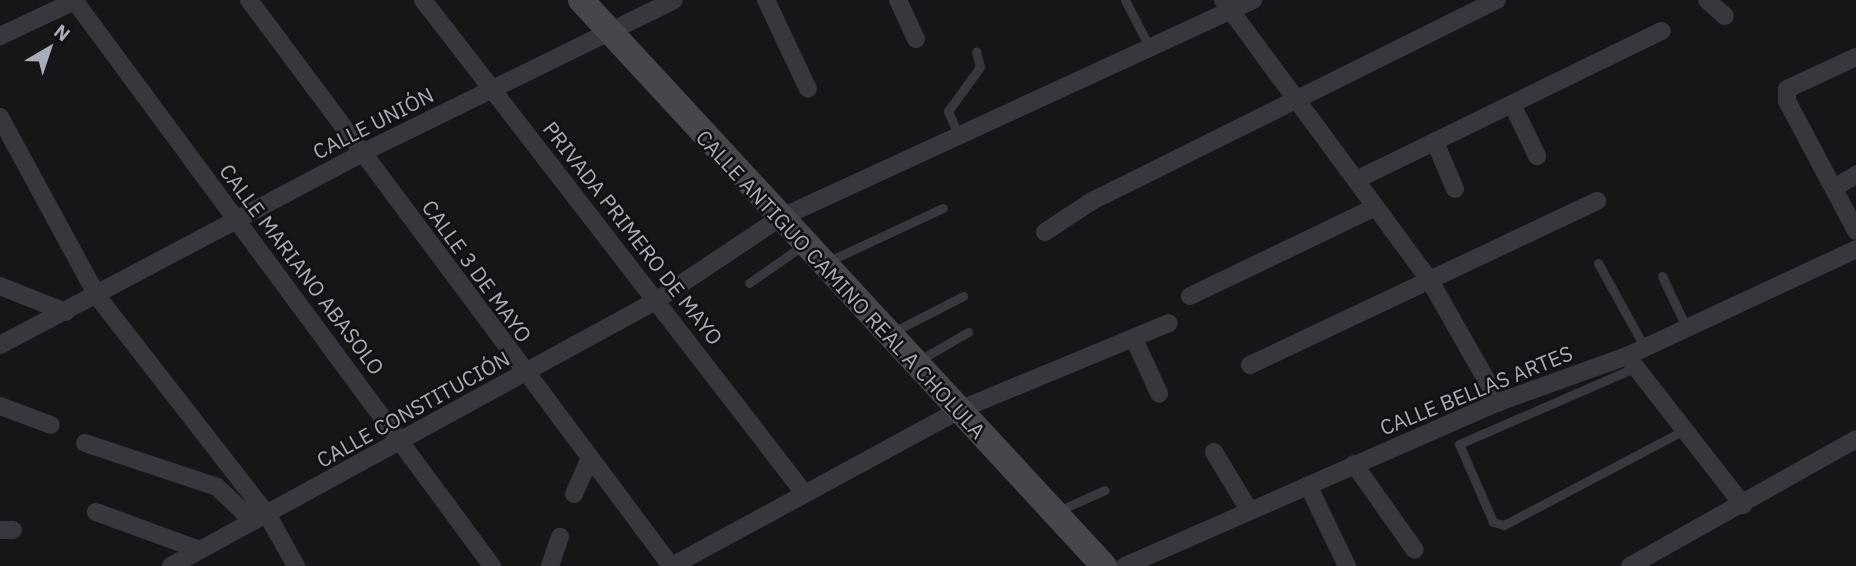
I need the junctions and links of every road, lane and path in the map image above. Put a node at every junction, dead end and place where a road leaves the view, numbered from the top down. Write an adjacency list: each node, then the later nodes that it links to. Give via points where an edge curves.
1 (75, 0): 16 (street); 40 (street, CALLE MARIANO ABASOLO)
2 (249, 0): 29 (street, CALLE 3 DE MAYO)
3 (424, 0): 21 (street, PRIVADA PRIMERO DE MAYO)
4 (581, 0): 15 (main road, CALLE ANTIGUO CAMINO REAL A CHOLULA)
5 (674, 0): 15 (street, CALLE UNIÓN)
6 (766, 0): 22 (street)
7 (898, 0): 17 (street)
8 (1125, 0): 18 (lane)
9 (1253, 0): 12 (street, CALLE CONSTITUCIÓN)
10 (1497, 0): 23 (street)
11 (1707, 0): 13 (street)
12 (1227, 5): 18 (street, CALLE CONSTITUCIÓN); 23 (street)
13 (1725, 16)
14 (1662, 31): 24 (street)
15 (605, 32): 21 (street, CALLE UNIÓN); 39 (main road, CALLE ANTIGUO CAMINO REAL A CHOLULA)
16 (0, 36)
17 (916, 39)
18 (1151, 49): 26 (street, CALLE CONSTITUCIÓN)
19 (976, 51): 26 (lane, via 981,67 948,108)
20 (1856, 57): 34 (street, via 1787,89)
21 (492, 89): 29 (street, CALLE UNIÓN); 54 (street, PRIVADA PRIMERO DE MAYO)
22 (808, 89)
23 (1297, 101): 33 (street); 42 (street, via 1092,201)
24 (1512, 104): 27 (street); 31 (street)
25 (0, 117): 30 (street)
26 (958, 136): 39 (street, CALLE CONSTITUCIÓN)
27 (1435, 142): 33 (street); 35 (street)
28 (0, 147): 30 (street)
29 (362, 153): 40 (street, CALLE UNIÓN); 66 (street, CALLE 3 DE MAYO)
30 (19, 154): 51 (street)
31 (1537, 156)
32 (1856, 176): 34 (street)
33 (1356, 180): 37 (street)
34 (1834, 188): 41 (street)
35 (1455, 189)
36 (1597, 201): 48 (street)
37 (1376, 207): 48 (street); 53 (street)
38 (943, 208): 46 (lane)
39 (780, 218): 43 (main road, CALLE ANTIGUO CAMINO REAL A CHOLULA); 54 (street, CALLE CONSTITUCIÓN)
40 (237, 221): 51 (street, CALLE UNIÓN); 75 (street, CALLE MARIANO ABASOLO)
41 (1856, 231)
42 (1045, 232)
43 (804, 245): 46 (main road, CALLE ANTIGUO CAMINO REAL A CHOLULA); 49 (lane)
44 (1849, 253): 57 (street, CALLE BELLAS ARTES)
45 (1598, 263): 62 (lane)
46 (822, 264): 59 (main road, CALLE ANTIGUO CAMINO REAL A CHOLULA)
47 (1662, 276): 57 (lane)
48 (1429, 279): 65 (street); 68 (street)
49 (749, 283)
50 (0, 286): 55 (street)
51 (97, 296): 55 (street, CALLE UNIÓN); 87 (street)
52 (963, 296): 59 (lane)
53 (1190, 296)
54 (657, 300): 66 (street, CALLE CONSTITUCIÓN); 82 (street, PRIVADA PRIMERO DE MAYO)
55 (66, 312): 61 (street, CALLE UNIÓN)
56 (1169, 323): 60 (street)
57 (1687, 329): 62 (street, CALLE BELLAS ARTES)
58 (968, 332): 64 (lane)
59 (886, 335): 64 (main road, CALLE ANTIGUO CAMINO REAL A CHOLULA)
60 (1135, 339): 67 (street); 70 (street)
61 (0, 345)
62 (1645, 348): 63 (street, CALLE BELLAS ARTES)
63 (1631, 362): 68 (street, CALLE BELLAS ARTES); 72 (street); 72 (lane, via 1459,444 1493,523 1504,526)
64 (914, 363): 70 (main road, CALLE ANTIGUO CAMINO REAL A CHOLULA)
65 (1250, 365)
66 (525, 374): 75 (street, CALLE CONSTITUCIÓN); 77 (street, CALLE 3 DE MAYO)
67 (1159, 393)
68 (1499, 402): 78 (street, CALLE BELLAS ARTES)
69 (0, 406): 71 (street)
70 (959, 410): 82 (street); 86 (main road, CALLE ANTIGUO CAMINO REAL A CHOLULA)
71 (51, 425)
72 (1684, 430): 83 (street)
73 (1856, 439): 83 (street)
74 (85, 443): 87 (street, via 217,487)
75 (403, 444): 87 (street, CALLE CONSTITUCIÓN); 93 (street, CALLE MARIANO ABASOLO)
76 (1214, 452): 84 (street)
77 (589, 460): 81 (street); 95 (street, CALLE 3 DE MAYO)
78 (1354, 464): 79 (street, CALLE BELLAS ARTES); 90 (street)
79 (1308, 485): 84 (street, CALLE BELLAS ARTES); 98 (street)
80 (1105, 490): 86 (lane)
81 (574, 494)
82 (805, 494): 95 (street)
83 (1743, 505): 99 (street)
84 (1249, 510): 97 (street, CALLE BELLAS ARTES)
85 (96, 512): 89 (street)
86 (1055, 512): 96 (main road, CALLE ANTIGUO CAMINO REAL A CHOLULA)
87 (260, 517): 89 (street, CALLE CONSTITUCIÓN); 92 (street)
88 (560, 537): 94 (street)
89 (200, 550): 91 (street, CALLE CONSTITUCIÓN)
90 (1415, 550)
91 (172, 566)
92 (296, 566)
93 (492, 566)
94 (550, 566)
95 (672, 566)
96 (1104, 566)
97 (1125, 566)
98 (1347, 566)
99 (1630, 566)

